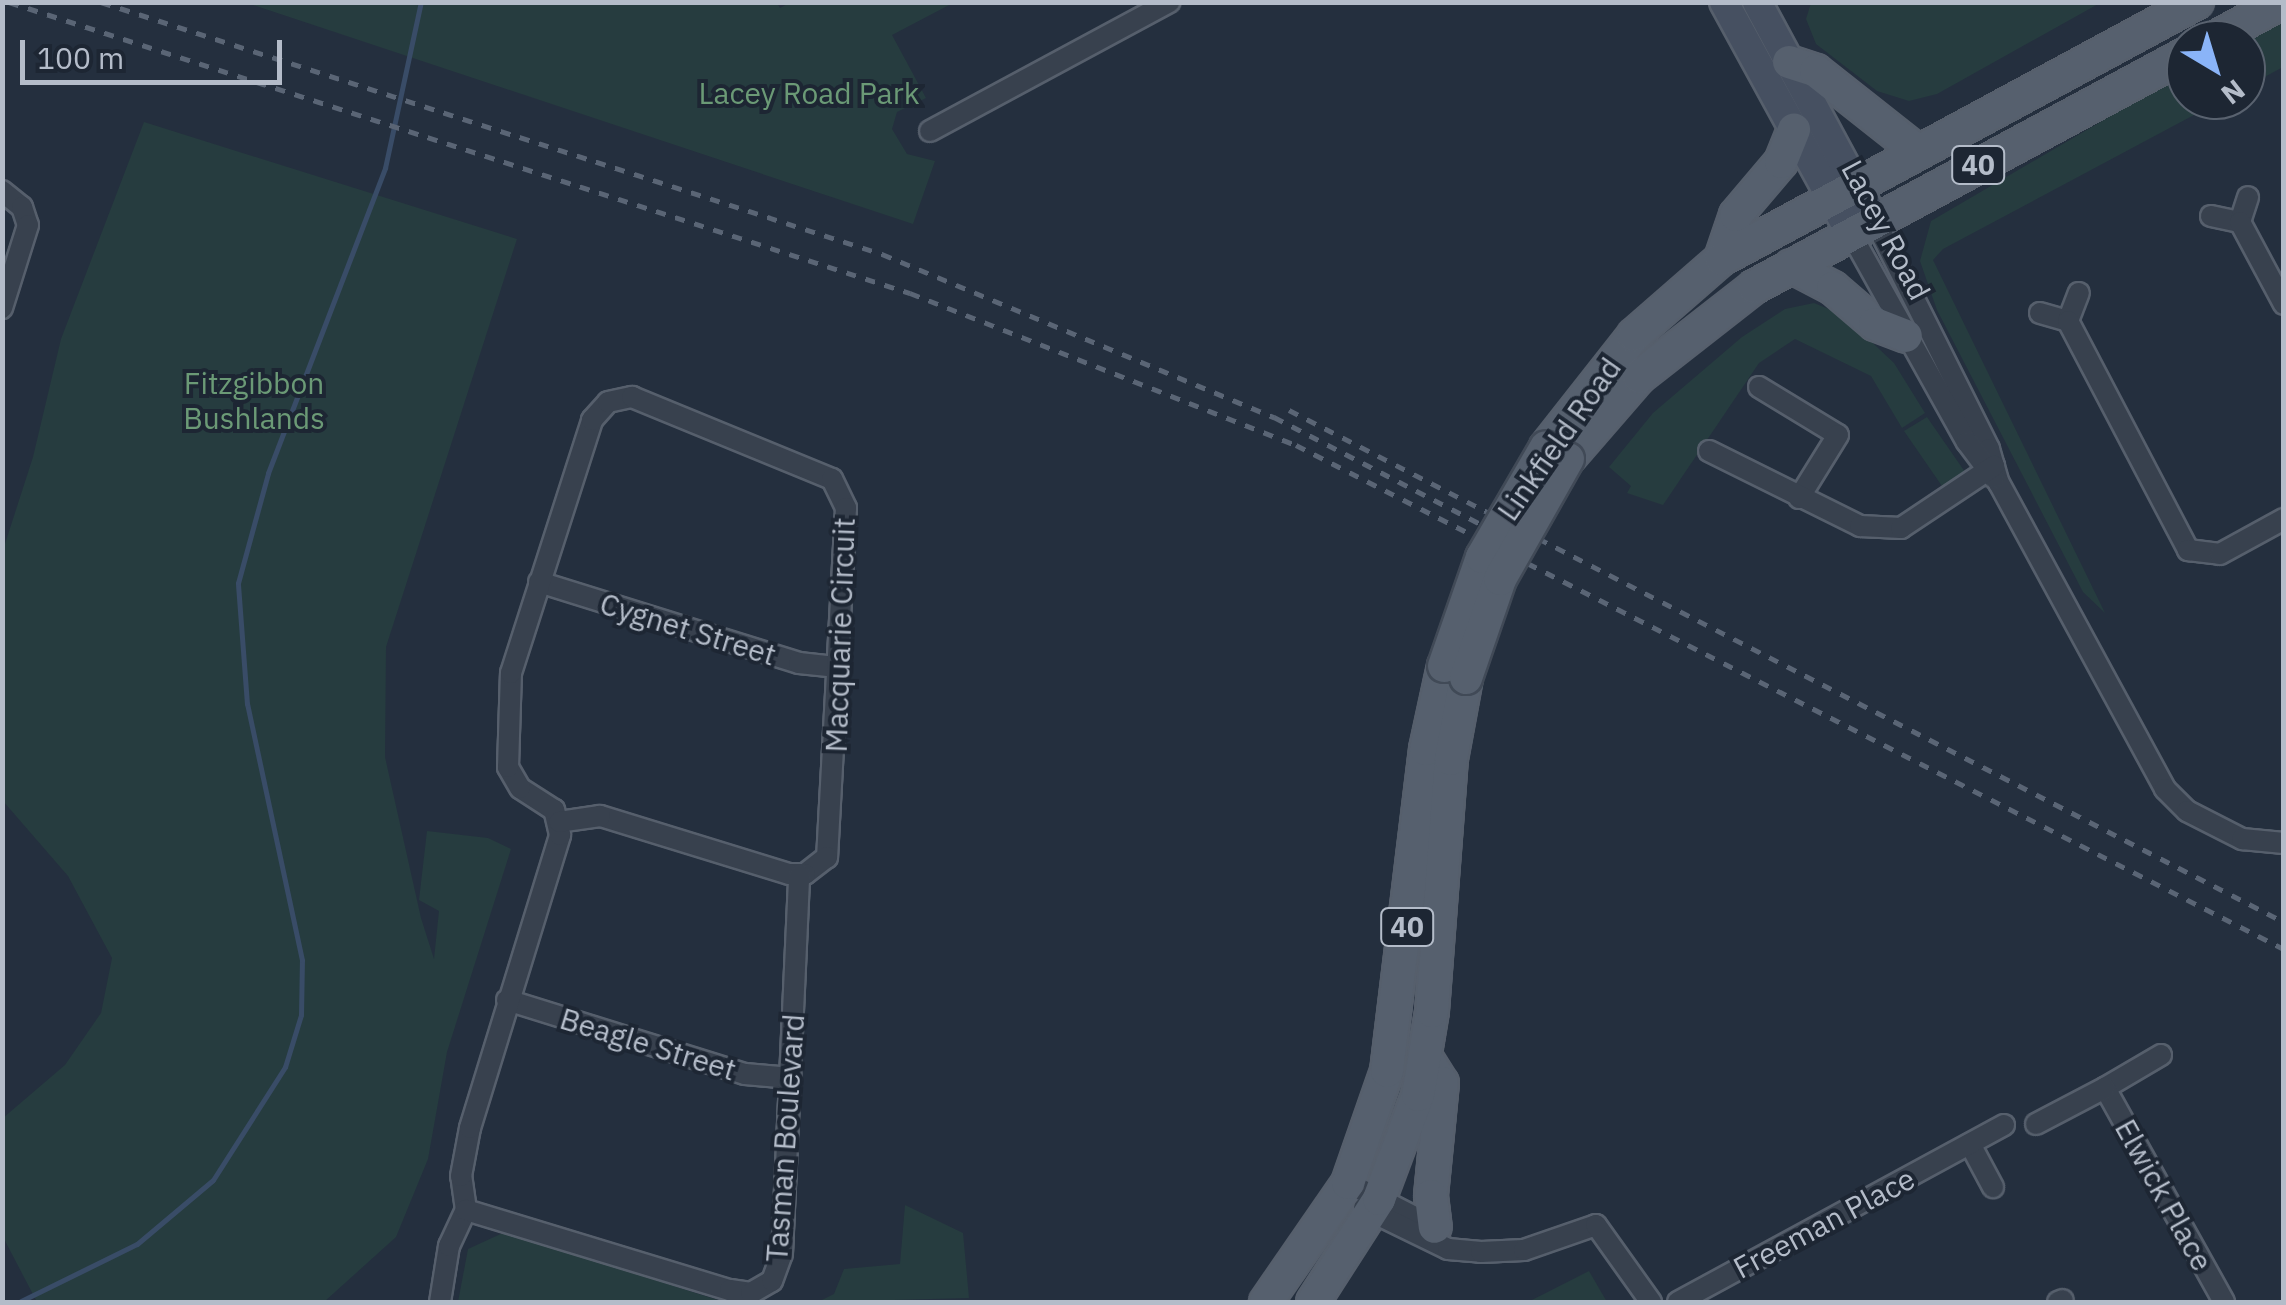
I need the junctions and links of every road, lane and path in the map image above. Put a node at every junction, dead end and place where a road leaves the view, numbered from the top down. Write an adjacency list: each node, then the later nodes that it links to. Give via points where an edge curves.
1 (1170, 2): 10 (street)
2 (1724, 2): 9 (street, Lacey Road)
3 (1757, 2): 7 (street, Lacey Road)
4 (2197, 2): 11 (main road, Linkfield Road / 40)
5 (2282, 2): 6 (main road)
6 (2249, 20)
7 (1789, 62): 11 (main road, via 1816,71); 12 (street, Lacey Road)
8 (2166, 65): 17 (main road, Linkfield Road / 40)
9 (1794, 130): 12 (street, Lacey Road); 18 (main road, via 1781,162 1736,215)
10 (930, 131)
11 (1916, 150): 12 (main road, Linkfield Road / 40)
12 (1843, 190): 17 (street, Lacey Road); 18 (main road, Linkfield Road / 40)
13 (2, 191): 22 (street, via 22,206 28,225)
14 (2248, 197): 16 (street)
15 (2212, 216): 16 (street)
16 (2240, 222): 21 (street)
17 (1863, 228): 19 (main road, Linkfield Road / 40); 25 (street, Lacey Road); 29 (street, Lacey Road)
18 (1722, 259): 28 (main road, Linkfield Road / 40, via 1634,334)
19 (1790, 266): 25 (main road, via 1833,288 1875,324); 28 (main road, Linkfield Road / 40, via 1664,354)
20 (2079, 293): 24 (street)
21 (2284, 304)
22 (2, 308)
23 (2040, 313): 24 (street)
24 (2068, 322): 31 (street, via 2188,550 2220,554)
25 (1906, 336): 29 (street, Lacey Road)
26 (1759, 387): 30 (street, via 1838,435)
27 (1710, 451): 30 (street)
28 (1557, 453): 34 (main road, Linkfield Road / 40, bridge)
29 (1994, 473): 30 (street, via 1901,528 1849,523); 36 (street, Lacey Road, via 2165,790 2188,812)
30 (1800, 498)
31 (2284, 520)
32 (539, 582): 33 (street, Cygnet Street, via 799,663); 33 (street, Macquarie Circuit, via 592,420 608,402 632,397 838,484 846,508); 35 (street, Macquarie Circuit, via 511,673 506,758 514,781 549,805)
33 (838, 667): 37 (street, Macquarie Circuit, via 832,842 820,865)
34 (1455, 672): 40 (main road, Linkfield Road / 40); 47 (main road, Linkfield Road / 40, via 1426,749 1393,1042)
35 (559, 822): 37 (street, via 600,816); 38 (street)
36 (2275, 844)
37 (799, 874): 41 (street, Tasman Boulevard)
38 (507, 1000): 41 (street, Beagle Street, via 745,1074); 49 (street, via 462,1168)
39 (2162, 1055): 42 (street, Elwick Place)
40 (1426, 1058): 48 (main road, Linkfield Road / 40); 50 (main road, via 1442,1083 1431,1196)
41 (791, 1078): 49 (street, Tasman Boulevard, via 782,1256 776,1275 758,1290 730,1290)
42 (2105, 1088): 43 (street, Elwick Place); 57 (street, Elwick Place)
43 (2036, 1124)
44 (2004, 1125): 45 (street, Freeman Place)
45 (1970, 1144): 46 (street); 56 (street, Freeman Place)
46 (1993, 1187)
47 (1345, 1190): 48 (street); 53 (main road, 40)
48 (1376, 1206): 50 (street); 51 (street, via 1448,1250); 54 (main road, 40)
49 (466, 1210): 52 (street, via 449,1246)
50 (1436, 1227): 51 (street)
51 (1468, 1250): 55 (street, via 1524,1250 1596,1226)
52 (440, 1302)
53 (1266, 1302)
54 (1312, 1302)
55 (1650, 1302)
56 (1678, 1302)
57 (2224, 1302)

